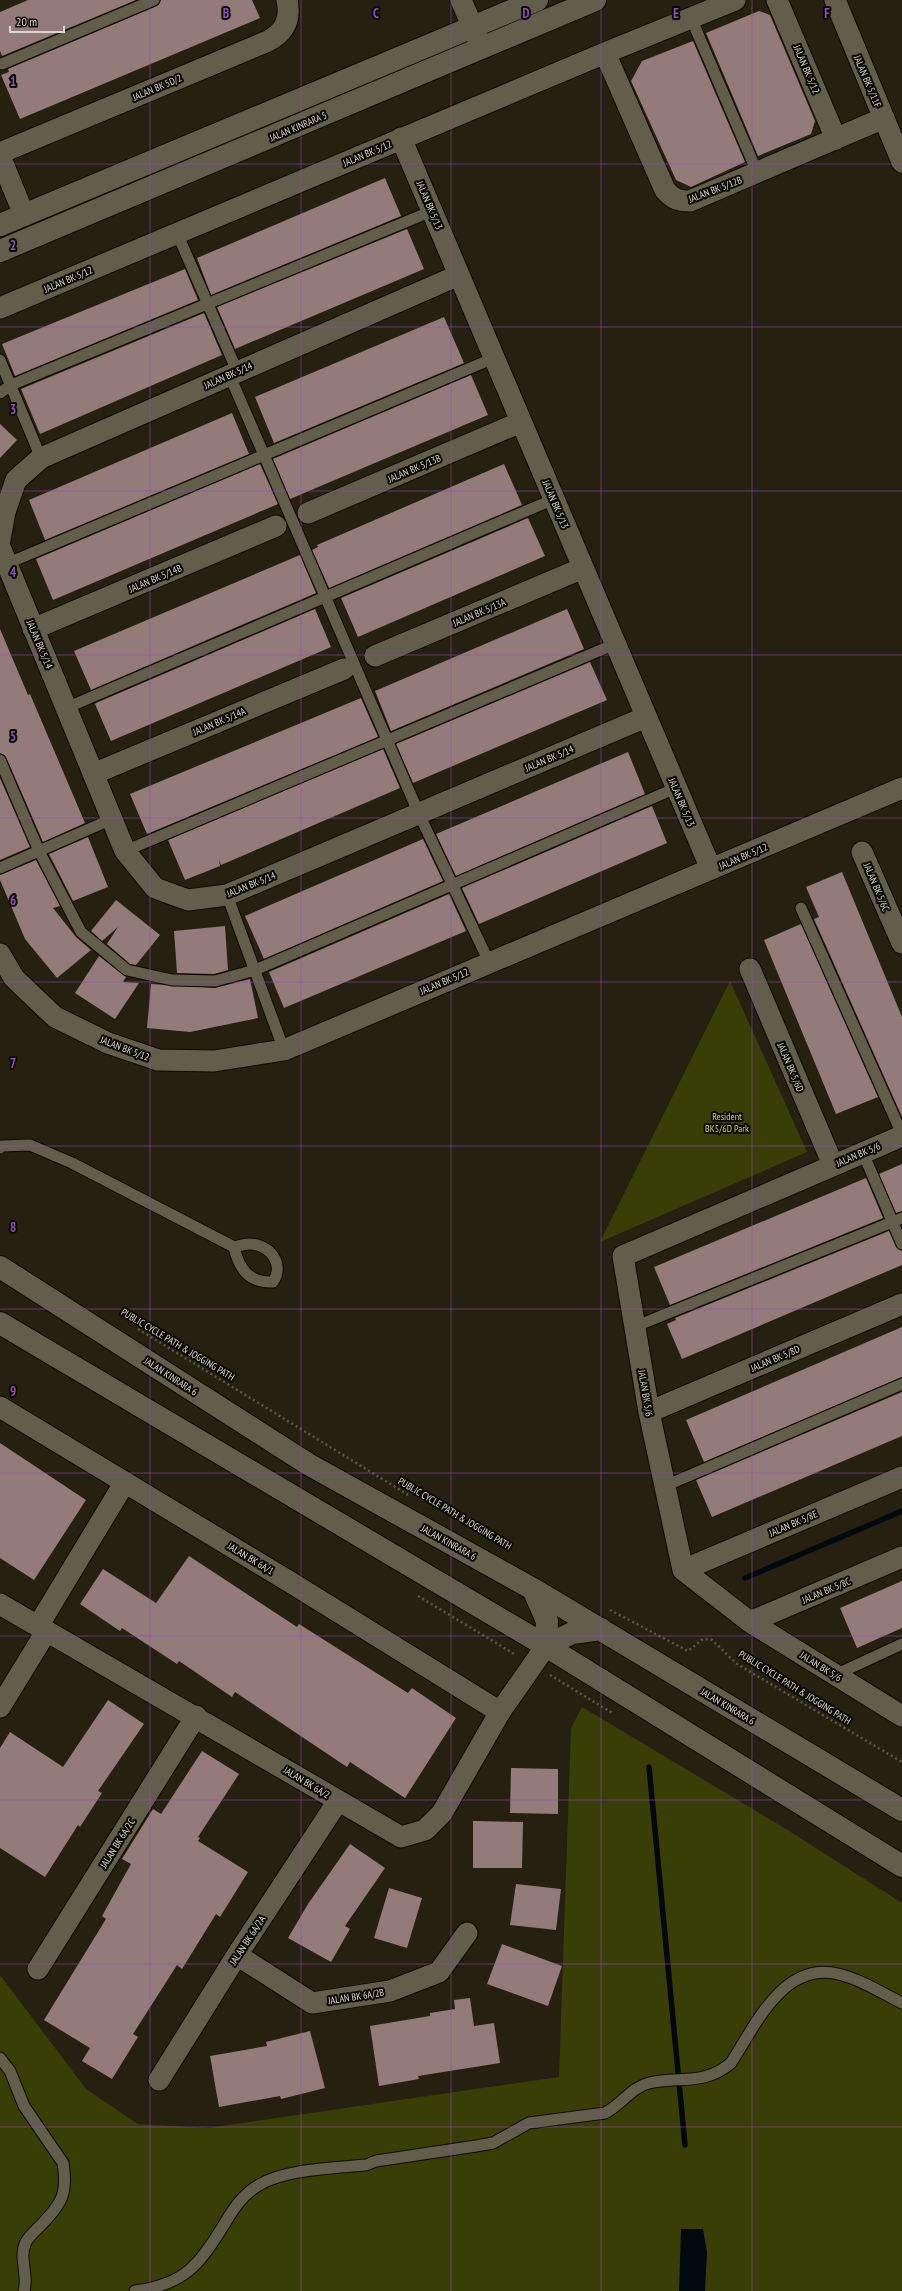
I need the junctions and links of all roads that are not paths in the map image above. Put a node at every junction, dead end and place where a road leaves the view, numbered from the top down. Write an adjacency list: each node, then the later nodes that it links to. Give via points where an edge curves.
1 (154, 0): 13 (lane)
2 (287, 0): 17 (street, JALAN BK 5D/2, via 289,18 285,27 268,41)
3 (461, 0): 10 (street)
4 (537, 0): 10 (main road)
5 (595, 0): 11 (main road, JALAN KINRARA 5)
6 (735, 0): 9 (street, JALAN BK 5/12)
7 (777, 0): 16 (street, JALAN BK 5/12)
8 (835, 0): 14 (street, JALAN BK 5/11F)
9 (691, 18): 12 (street, JALAN BK 5/12); 19 (lane)
10 (473, 27): 11 (street); 21 (main road)
11 (482, 48): 22 (main road, JALAN KINRARA 5)
12 (605, 53): 15 (street, JALAN BK 5/12); 19 (street, JALAN BK 5/12B, via 665,190 671,197 679,201 690,201)
13 (2, 64)
14 (884, 118): 16 (street, JALAN BK 5/12B); 18 (street, JALAN BK 5/11F)
15 (401, 138): 20 (street, JALAN BK 5/13); 24 (street, JALAN BK 5/12)
16 (836, 139): 19 (street, JALAN BK 5/12B)
17 (0, 155): 21 (street)
18 (902, 162)
19 (757, 172)
20 (432, 211): 26 (street, JALAN BK 5/13); 27 (lane)
21 (24, 215): 22 (main road, via 51,220); 23 (main road); 25 (main road, via 20,228)
22 (80, 218): 25 (main road, JALAN KINRARA 5)
23 (0, 225)
24 (177, 233): 27 (lane); 28 (street, JALAN BK 5/12)
25 (0, 251)
26 (459, 275): 29 (street, JALAN BK 5/13); 31 (street, JALAN BK 5/14)
27 (208, 304): 31 (lane); 32 (lane)
28 (0, 308)
29 (494, 358): 34 (street, JALAN BK 5/13); 35 (lane)
30 (0, 360): 32 (lane)
31 (233, 372): 35 (lane); 36 (street, JALAN BK 5/14)
32 (10, 385): 33 (lane); 36 (lane)
33 (0, 393)
34 (521, 422): 37 (street, JALAN BK 5/13); 38 (street, JALAN BK 5/13B)
35 (264, 455): 41 (lane); 43 (lane)
36 (41, 458): 40 (street, JALAN BK 5/14, via 16,480 5,512)
37 (554, 499): 42 (street, JALAN BK 5/13); 43 (lane)
38 (308, 513)
39 (276, 526): 44 (street, JALAN BK 5/14B)
40 (0, 540)
41 (3, 555): 44 (street, JALAN BK 5/14)
42 (583, 568): 45 (street, JALAN BK 5/13); 46 (street, JALAN BK 5/13A)
43 (325, 597): 48 (lane); 50 (lane)
44 (33, 629): 48 (street, JALAN BK 5/14)
45 (615, 644): 49 (street, JALAN BK 5/13); 50 (lane)
46 (375, 656)
47 (344, 669): 52 (street, JALAN BK 5/14A)
48 (66, 708): 52 (street, JALAN BK 5/14)
49 (646, 717): 53 (street, JALAN BK 5/13); 55 (street, JALAN BK 5/14)
50 (387, 742): 55 (lane); 58 (lane)
51 (0, 760): 57 (lane)
52 (93, 774): 56 (street, JALAN BK 5/14)
53 (676, 788): 61 (street, JALAN BK 5/13); 62 (lane)
54 (902, 788): 61 (street, JALAN BK 5/12)
55 (418, 814): 62 (lane); 63 (street, JALAN BK 5/14)
56 (112, 819): 57 (lane); 58 (street, JALAN BK 5/14)
57 (39, 851): 60 (lane); 69 (lane, via 81,932 127,970 172,980 215,981)
58 (125, 851): 63 (street, JALAN BK 5/14, via 155,888 188,900)
59 (862, 852): 65 (street, JALAN BK 5/6C)
60 (0, 868)
61 (711, 869): 67 (street, JALAN BK 5/12)
62 (453, 886): 67 (lane); 69 (lane)
63 (227, 895): 69 (lane)
64 (801, 908): 71 (lane)
65 (902, 943)
66 (0, 954): 70 (street, JALAN BK 5/12, via 14,978 55,1017 108,1043 158,1060 214,1061)
67 (489, 962): 70 (street, JALAN BK 5/12)
68 (750, 969): 74 (street, JALAN BK 5/6D)
69 (254, 970): 70 (lane)
70 (284, 1050)
71 (902, 1134): 73 (street, JALAN BK 5/6)
72 (0, 1148): 77 (lane, via 30,1144)
73 (863, 1152): 74 (street, JALAN BK 5/6); 75 (lane)
74 (833, 1166): 81 (street, JALAN BK 5/6, via 623,1256)
75 (897, 1220): 76 (lane); 81 (lane)
76 (902, 1244)
77 (234, 1247)
78 (0, 1267): 90 (main road, JALAN KINRARA 6, via 308,1464)
79 (902, 1304): 84 (street, JALAN BK 5/8D)
80 (0, 1323): 96 (main road)
81 (634, 1327): 84 (street, JALAN BK 5/6)
82 (902, 1384): 87 (lane)
83 (0, 1407): 86 (street, JALAN BK 6A/1)
84 (649, 1412): 87 (street, JALAN BK 5/6)
85 (902, 1477): 89 (street, JALAN BK 5/8E)
86 (125, 1482): 93 (street); 99 (street, JALAN BK 6A/1)
87 (665, 1486): 89 (street, JALAN BK 5/6)
88 (902, 1557): 92 (street, JALAN BK 5/8C)
89 (683, 1570): 92 (street, JALAN BK 5/6)
90 (533, 1589): 94 (main road, JALAN KINRARA 6); 96 (main road, via 547,1621)
91 (0, 1604): 93 (street, JALAN BK 6A/2)
92 (750, 1622): 97 (street, JALAN BK 5/6)
93 (42, 1629): 98 (street); 100 (street, JALAN BK 6A/2)
94 (601, 1629): 96 (main road, via 572,1633); 103 (main road, JALAN KINRARA 6)
95 (902, 1644): 97 (lane)
96 (546, 1646): 99 (street, JALAN BK 6A/2); 104 (main road)
97 (835, 1675): 101 (street, JALAN BK 5/6)
98 (0, 1707)
99 (500, 1712): 102 (street, JALAN BK 6A/2, via 442,1813 425,1830 401,1837)
100 (196, 1716): 102 (street, JALAN BK 6A/2); 107 (street, JALAN BK 6A/2C)
101 (902, 1716)
102 (338, 1801): 106 (street, JALAN BK 6A/2A)
103 (902, 1810)
104 (902, 1866)
105 (467, 1933): 106 (street, JALAN BK 6A/2B, via 439,1972 390,1991 312,2003)
106 (237, 1955): 110 (street, JALAN BK 6A/2A)
107 (38, 1969)
108 (902, 2003): 112 (lane, via 837,1974 815,1973 802,1977 777,1994 731,2063 722,2071 695,2080 649,2083 640,2087 616,2108 605,2113 529,2123 493,2143 271,2179 259,2184 236,2205 210,2247 186,2274 157,2288)
109 (0, 2058): 111 (lane, via 10,2071 24,2106 63,2163 65,2174 64,2198 26,2242 22,2256 26,2283)
110 (159, 2080)
111 (24, 2291)
112 (135, 2291)

